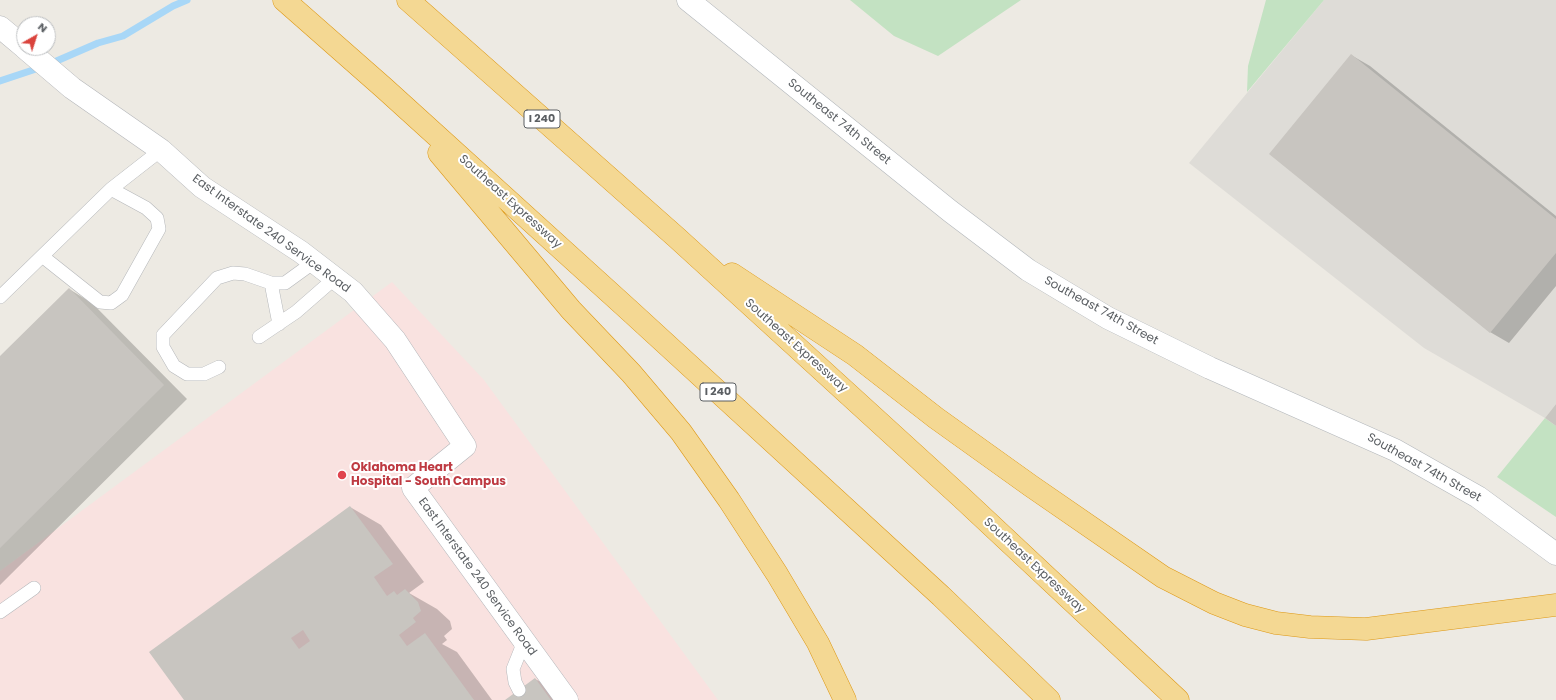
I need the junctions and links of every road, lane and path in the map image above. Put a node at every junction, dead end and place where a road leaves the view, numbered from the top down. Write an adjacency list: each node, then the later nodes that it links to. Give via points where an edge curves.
1 (284, 0): 7 (highway, Southeast Expressway / I 240)
2 (408, 0): 10 (highway, Southeast Expressway / I 240)
3 (688, 0): 19 (street, Southeast 74th Street, via 950,211 1028,270 1108,318 1210,368 1395,450 1478,497)
4 (0, 26): 5 (street, East Interstate 240 Service Road)
5 (16, 40)
6 (34, 56): 8 (street, East Interstate 240 Service Road, via 72,88)
7 (384, 88): 26 (highway, via 571,310 631,373 680,432 778,574 818,644); 27 (highway, Southeast Expressway / I 240, via 935,591)
8 (161, 150): 9 (lane); 12 (street, East Interstate 240 Service Road, via 202,187)
9 (111, 189): 11 (lane); 11 (lane, via 146,208 156,218 159,229 122,295 111,304 100,302)
10 (676, 238): 21 (highway, via 855,355 936,418 1163,577 1214,603 1276,623 1340,629 1452,620); 28 (highway, Southeast Expressway / I 240, via 961,497)
11 (42, 256): 15 (lane)
12 (314, 262): 13 (street, East Interstate 240 Service Road); 14 (lane, via 285,283)
13 (335, 278): 16 (lane); 23 (street, East Interstate 240 Service Road, via 353,292 395,340 465,446 413,488)
14 (271, 283): 16 (lane); 18 (lane, via 245,274 233,273 217,278 163,335 163,347 174,366 187,374 204,374)
15 (0, 297)
16 (279, 324): 17 (lane)
17 (259, 337)
18 (219, 367)
19 (1556, 554)
20 (34, 588): 22 (lane)
21 (1556, 606)
22 (0, 612)
23 (521, 638): 24 (lane, via 521,649 513,669); 25 (street, East Interstate 240 Service Road)
24 (519, 690)
25 (567, 700)
26 (845, 700)
27 (1049, 700)
28 (1178, 700)

